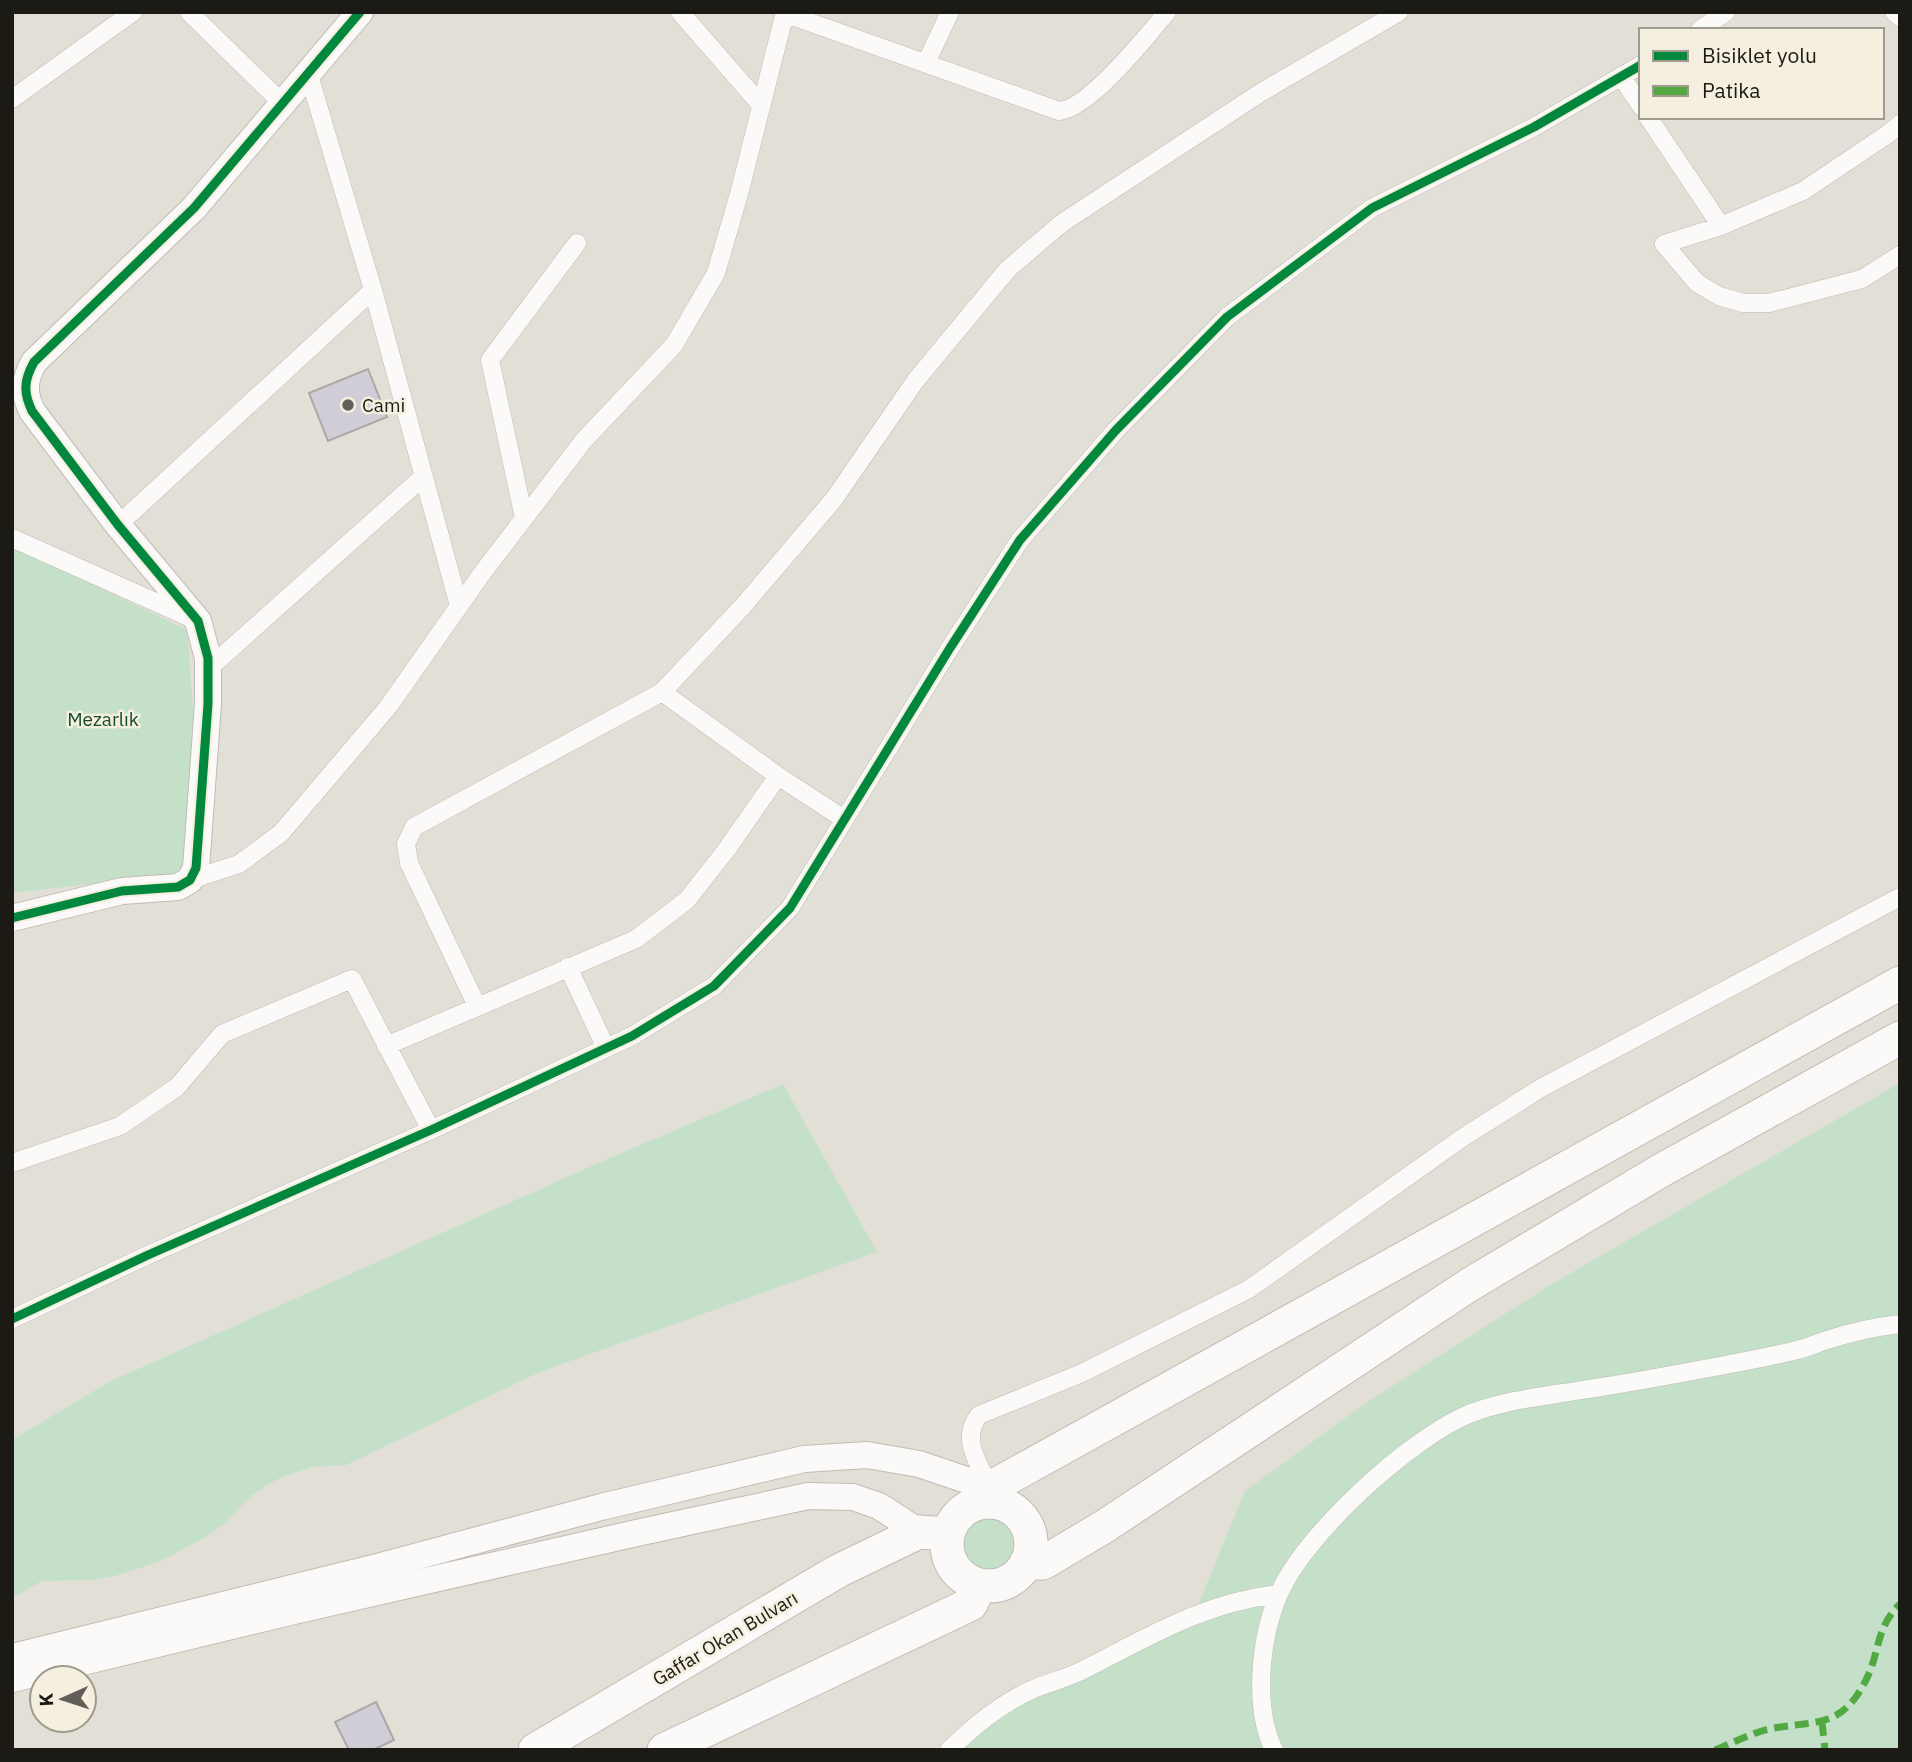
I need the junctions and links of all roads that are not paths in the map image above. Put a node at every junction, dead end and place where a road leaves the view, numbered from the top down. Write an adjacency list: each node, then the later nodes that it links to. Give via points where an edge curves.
1 (133, 12): 17 (street)
2 (189, 12): 18 (street)
3 (360, 12): 15 (street)
4 (680, 12): 20 (street)
5 (950, 12): 13 (street)
6 (1167, 12): 13 (street, via 1126,60 1066,111 1051,110)
7 (1399, 12): 35 (street, via 1259,93 1062,223 1008,269 916,380 834,499)
8 (1726, 12): 12 (street)
9 (1894, 12): 11 (street)
10 (785, 13): 13 (street); 20 (street)
11 (1900, 17)
12 (1703, 28)
13 (926, 63)
14 (1639, 66): 16 (street)
15 (308, 72): 18 (street); 26 (street)
16 (1621, 76): 19 (street); 37 (street, via 1534,127 1372,208 1227,317 1116,430 1020,540)
17 (12, 99)
18 (282, 103): 27 (street, via 194,208 34,362)
19 (1639, 103)
20 (761, 105): 29 (street, via 716,273 674,345 584,440)
21 (1649, 119): 23 (street)
22 (1900, 124): 23 (street, via 1803,191)
23 (1721, 226): 25 (street, via 1664,244 1697,283 1718,296 1743,303 1769,303 1862,279)
24 (578, 243): 29 (street, via 490,360)
25 (1900, 255)
26 (373, 290): 28 (street); 30 (street)
27 (18, 385): 30 (street, via 32,411)
28 (424, 475): 32 (street); 34 (street)
29 (524, 518): 32 (street)
30 (118, 525): 33 (street)
31 (12, 538): 33 (street)
32 (459, 606): 38 (street, via 388,707 281,833 239,864)
33 (198, 621): 34 (street)
34 (208, 669): 38 (street, via 196,868)
35 (662, 692): 36 (street); 43 (street, via 422,821 409,835 410,863)
36 (778, 776): 37 (street); 41 (street, via 687,900 636,939)
37 (844, 819): 46 (street, via 790,908 714,986)
38 (190, 880): 40 (street, via 178,887 122,891)
39 (1900, 897): 51 (street, via 1541,1088 1462,1138 1249,1289 1082,1373 979,1415 970,1439)
40 (12, 918)
41 (568, 967): 43 (street); 46 (street)
42 (1900, 983): 51 (highway)
43 (477, 1006): 45 (street)
44 (1900, 1038): 53 (highway, via 1660,1171 1469,1285 1105,1526)
45 (386, 1045): 47 (street); 48 (street, via 352,979 222,1034 177,1087 120,1126)
46 (606, 1048): 47 (street)
47 (431, 1130): 49 (street)
48 (12, 1163)
49 (12, 1319)
50 (1900, 1324): 55 (street, via 1726,1365 1511,1400 1465,1416 1431,1435 1346,1506 1311,1545)
51 (991, 1495): 52 (highway); 53 (highway, via 1025,1521); 56 (street, via 919,1464 867,1455 804,1459)
52 (933, 1533): 54 (highway); 57 (street, via 853,1497 808,1496); 58 (highway, Gaffar Okan Bulvarı, via 838,1571)
53 (1035, 1563): 54 (highway, via 1002,1584)
54 (975, 1594): 59 (highway)
55 (1279, 1594): 60 (street, via 1231,1601 1194,1614 1070,1676 1032,1689 996,1709); 61 (street, via 1261,1675 1262,1713)
56 (12, 1657)
57 (12, 1679)
58 (535, 1750)
59 (664, 1750)
60 (949, 1750)
61 (1274, 1750)

